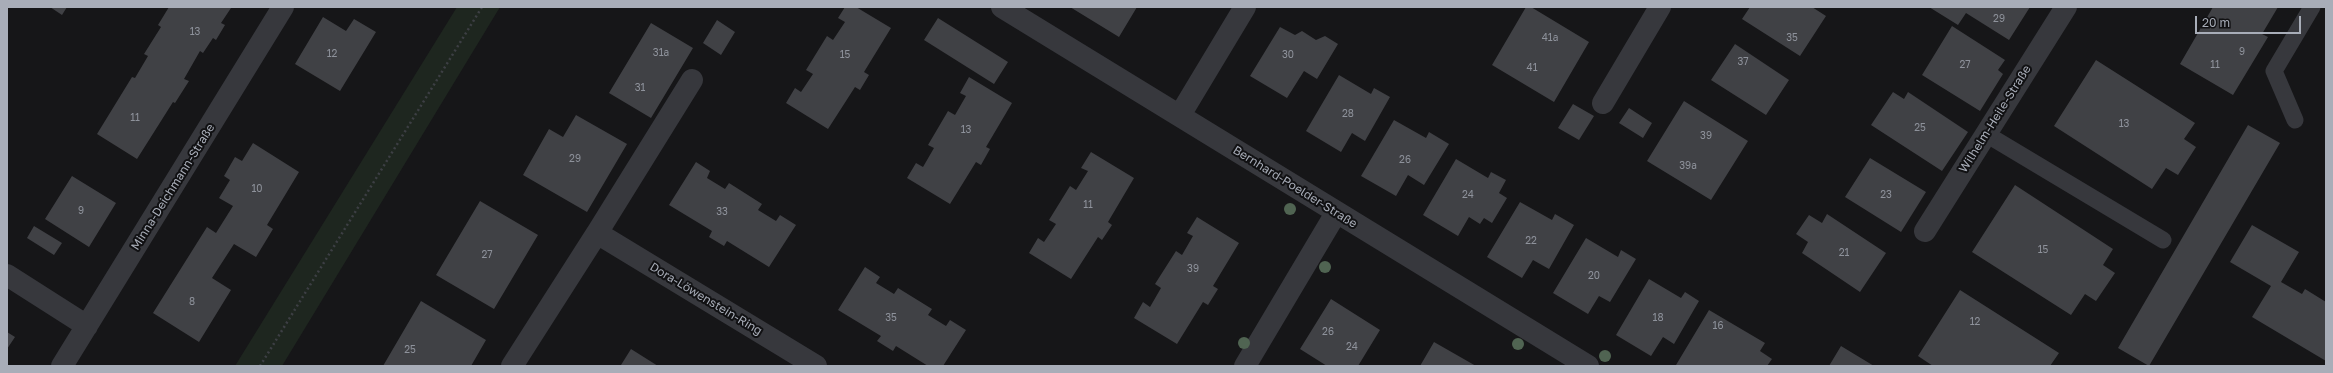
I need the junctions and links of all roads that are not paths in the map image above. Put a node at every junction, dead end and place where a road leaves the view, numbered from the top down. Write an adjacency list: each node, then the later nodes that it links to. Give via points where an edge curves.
1 (283, 7): 17 (street, Minna-Deichmann-Straße)
2 (1002, 7): 9 (street, Bernhard-Poelder-Straße)
3 (1245, 7): 9 (street)
4 (1660, 7): 8 (street)
5 (2066, 7): 11 (street, Wilhelm-Heile-Straße)
6 (2312, 7): 10 (lane, via 2274,71)
7 (692, 80): 14 (street)
8 (1603, 103)
9 (1180, 115): 12 (street, Bernhard-Poelder-Straße)
10 (2295, 120)
11 (1986, 134): 13 (street, Wilhelm-Heile-Straße); 15 (lane)
12 (1336, 213): 21 (street); 22 (street, Bernhard-Poelder-Straße)
13 (1925, 231)
14 (597, 233): 19 (street); 20 (street, Dora-Löwenstein-Ring)
15 (2163, 240)
16 (7, 275): 17 (street)
17 (87, 326): 18 (street, Minna-Deichmann-Straße)
18 (62, 366)
19 (512, 366)
20 (816, 366)
21 (1245, 366)
22 (1588, 366)

